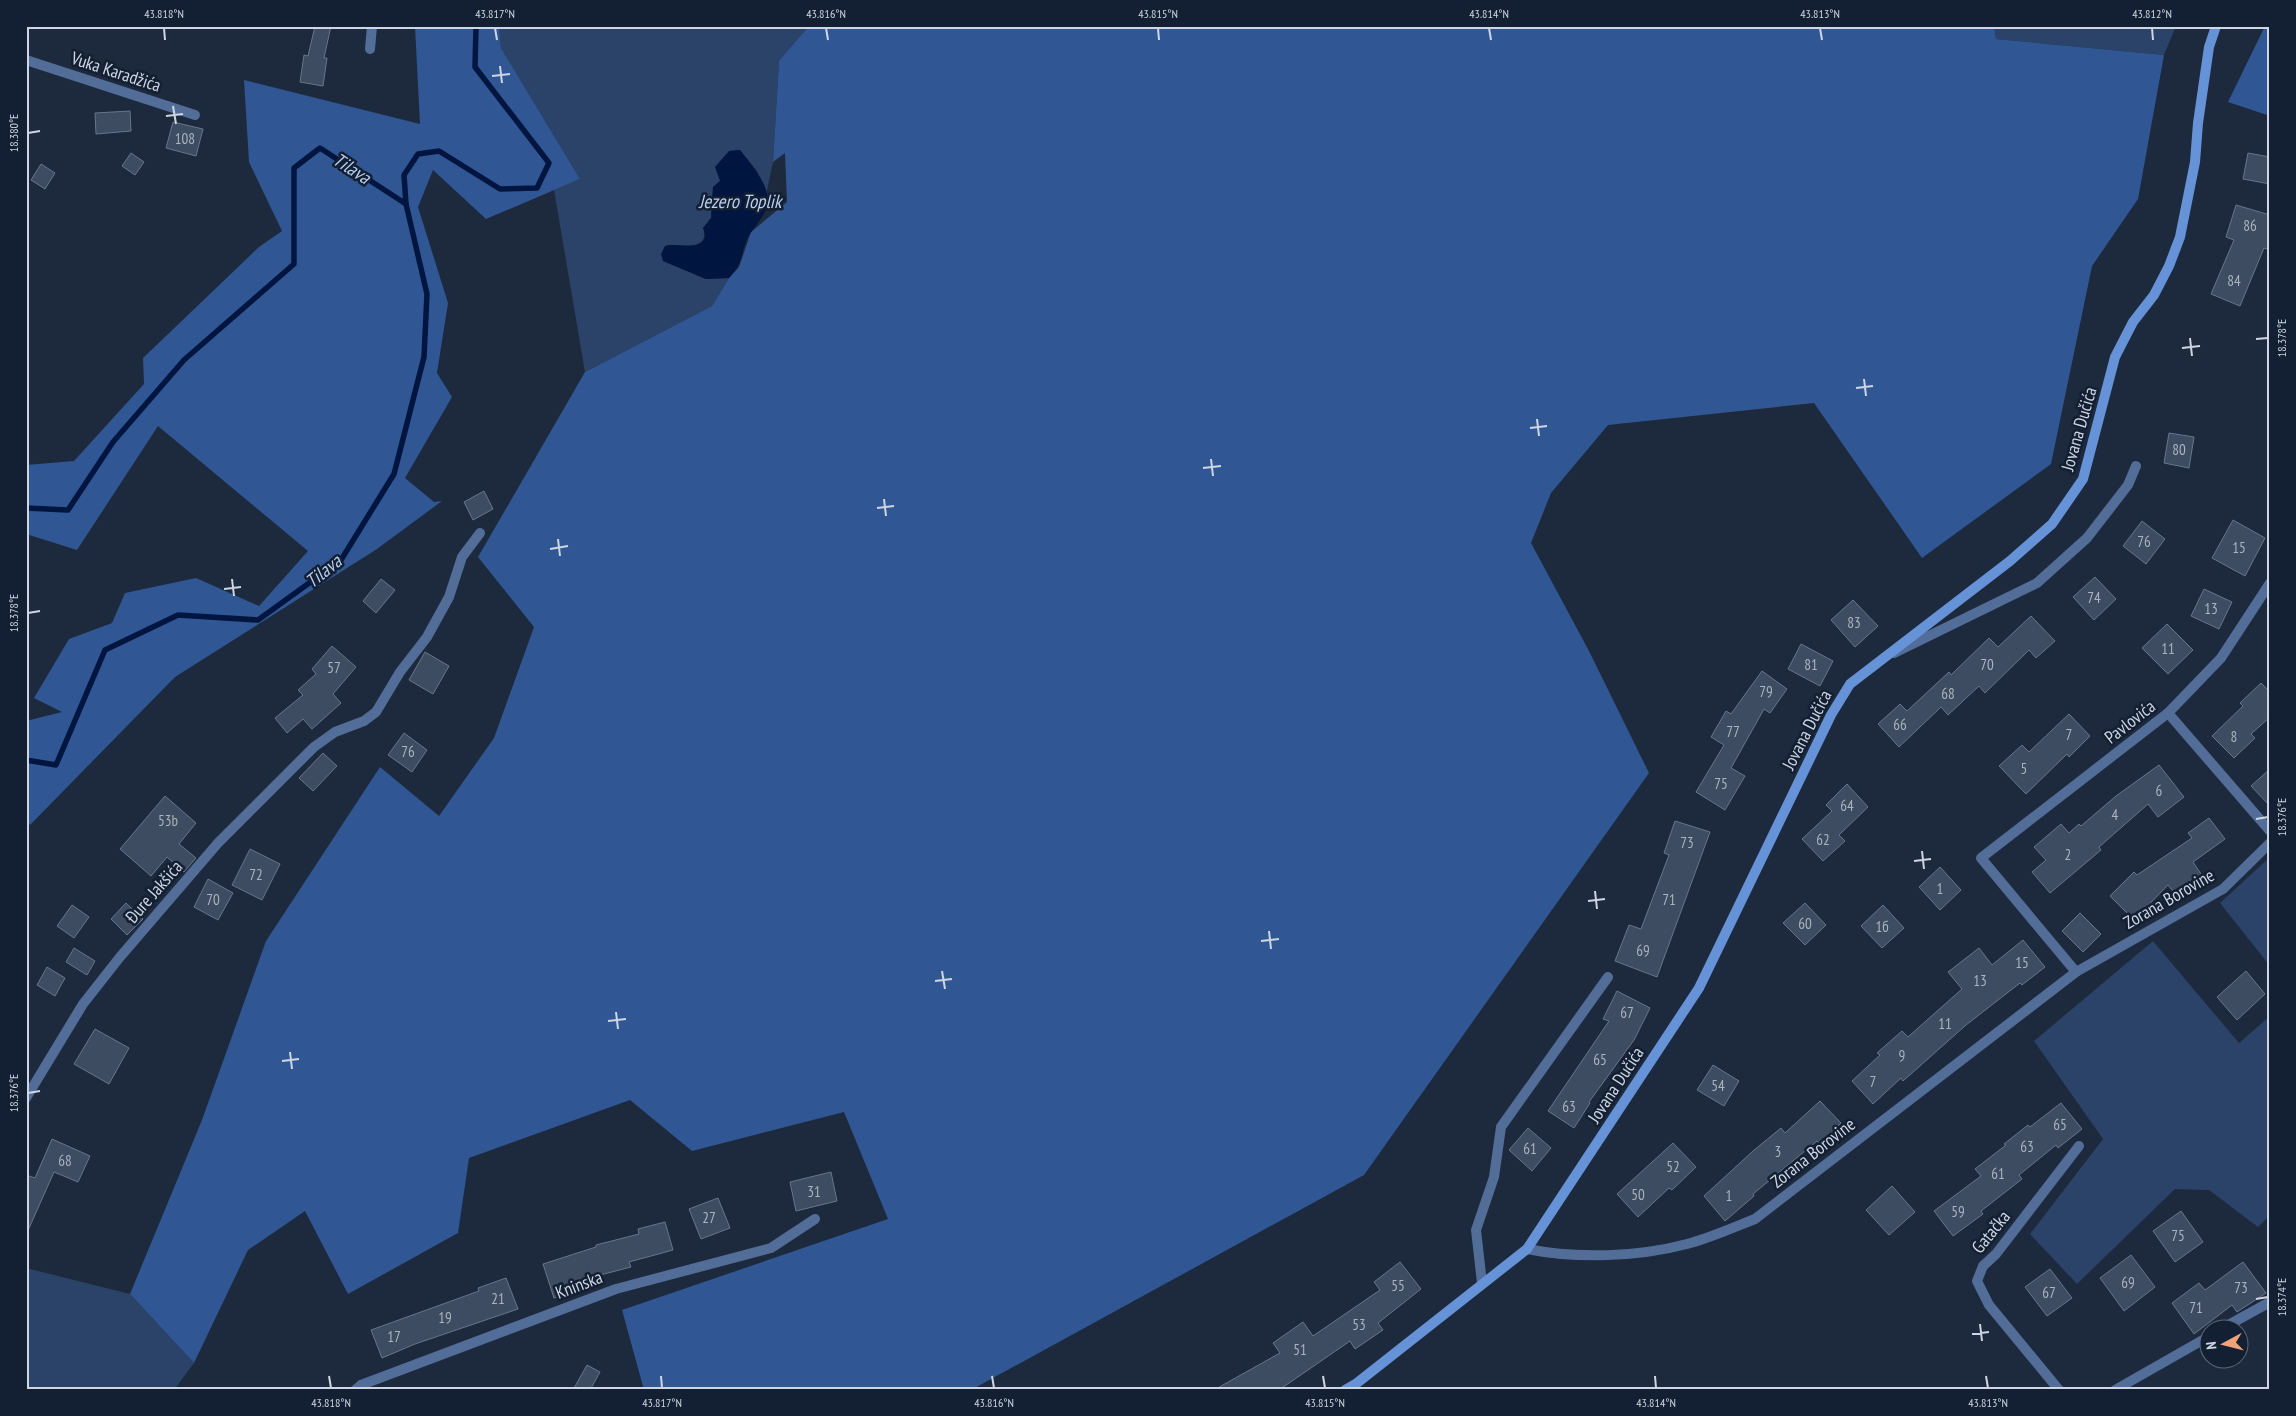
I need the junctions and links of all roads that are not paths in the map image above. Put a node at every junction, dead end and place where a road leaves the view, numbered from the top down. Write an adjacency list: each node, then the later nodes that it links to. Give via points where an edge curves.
1 (372, 26): 3 (street)
2 (2216, 26): 9 (main road, Jovana Dučića, via 2209,47 2195,162 2180,237 2170,266 2154,295 2133,322 2115,357 2083,479 2052,524 2010,561)
3 (370, 49)
4 (26, 60): 5 (street, Vuka Karadžića)
5 (195, 115)
6 (2136, 466): 9 (street, via 2128,485 2087,538 2037,583)
7 (480, 533): 15 (street, Đure Jakšića, via 462,557 449,596 427,637 400,672 376,712 364,721 335,732 314,747 218,843 83,1004)
8 (2270, 583): 10 (street, Pavlovića, via 2221,658)
9 (1884, 658): 18 (main road, Jovana Dučića, via 1850,684 1831,715 1700,988)
10 (2168, 713): 11 (street); 13 (street, Pavlovića, via 1982,858)
11 (2270, 831)
12 (2270, 843): 13 (street, Zorana Borovine, via 2223,888)
13 (2076, 972): 18 (street, Zorana Borovine, via 1755,1219 1716,1235 1660,1249 1584,1255)
14 (1608, 977): 19 (street, via 1501,1127 1494,1177 1476,1230)
15 (26, 1098)
16 (2079, 1146): 25 (street, Gatačka, via 1996,1254 1983,1266 1977,1281 1989,1305)
17 (815, 1218): 23 (street, Kninska, via 771,1248 616,1288)
18 (1528, 1249): 19 (main road, Jovana Dučića)
19 (1482, 1283): 24 (main road, Jovana Dučića)
20 (2270, 1302): 21 (street)
21 (2241, 1318)
22 (2198, 1343): 26 (street)
23 (355, 1390)
24 (1346, 1390)
25 (2059, 1390)
26 (2115, 1390)

